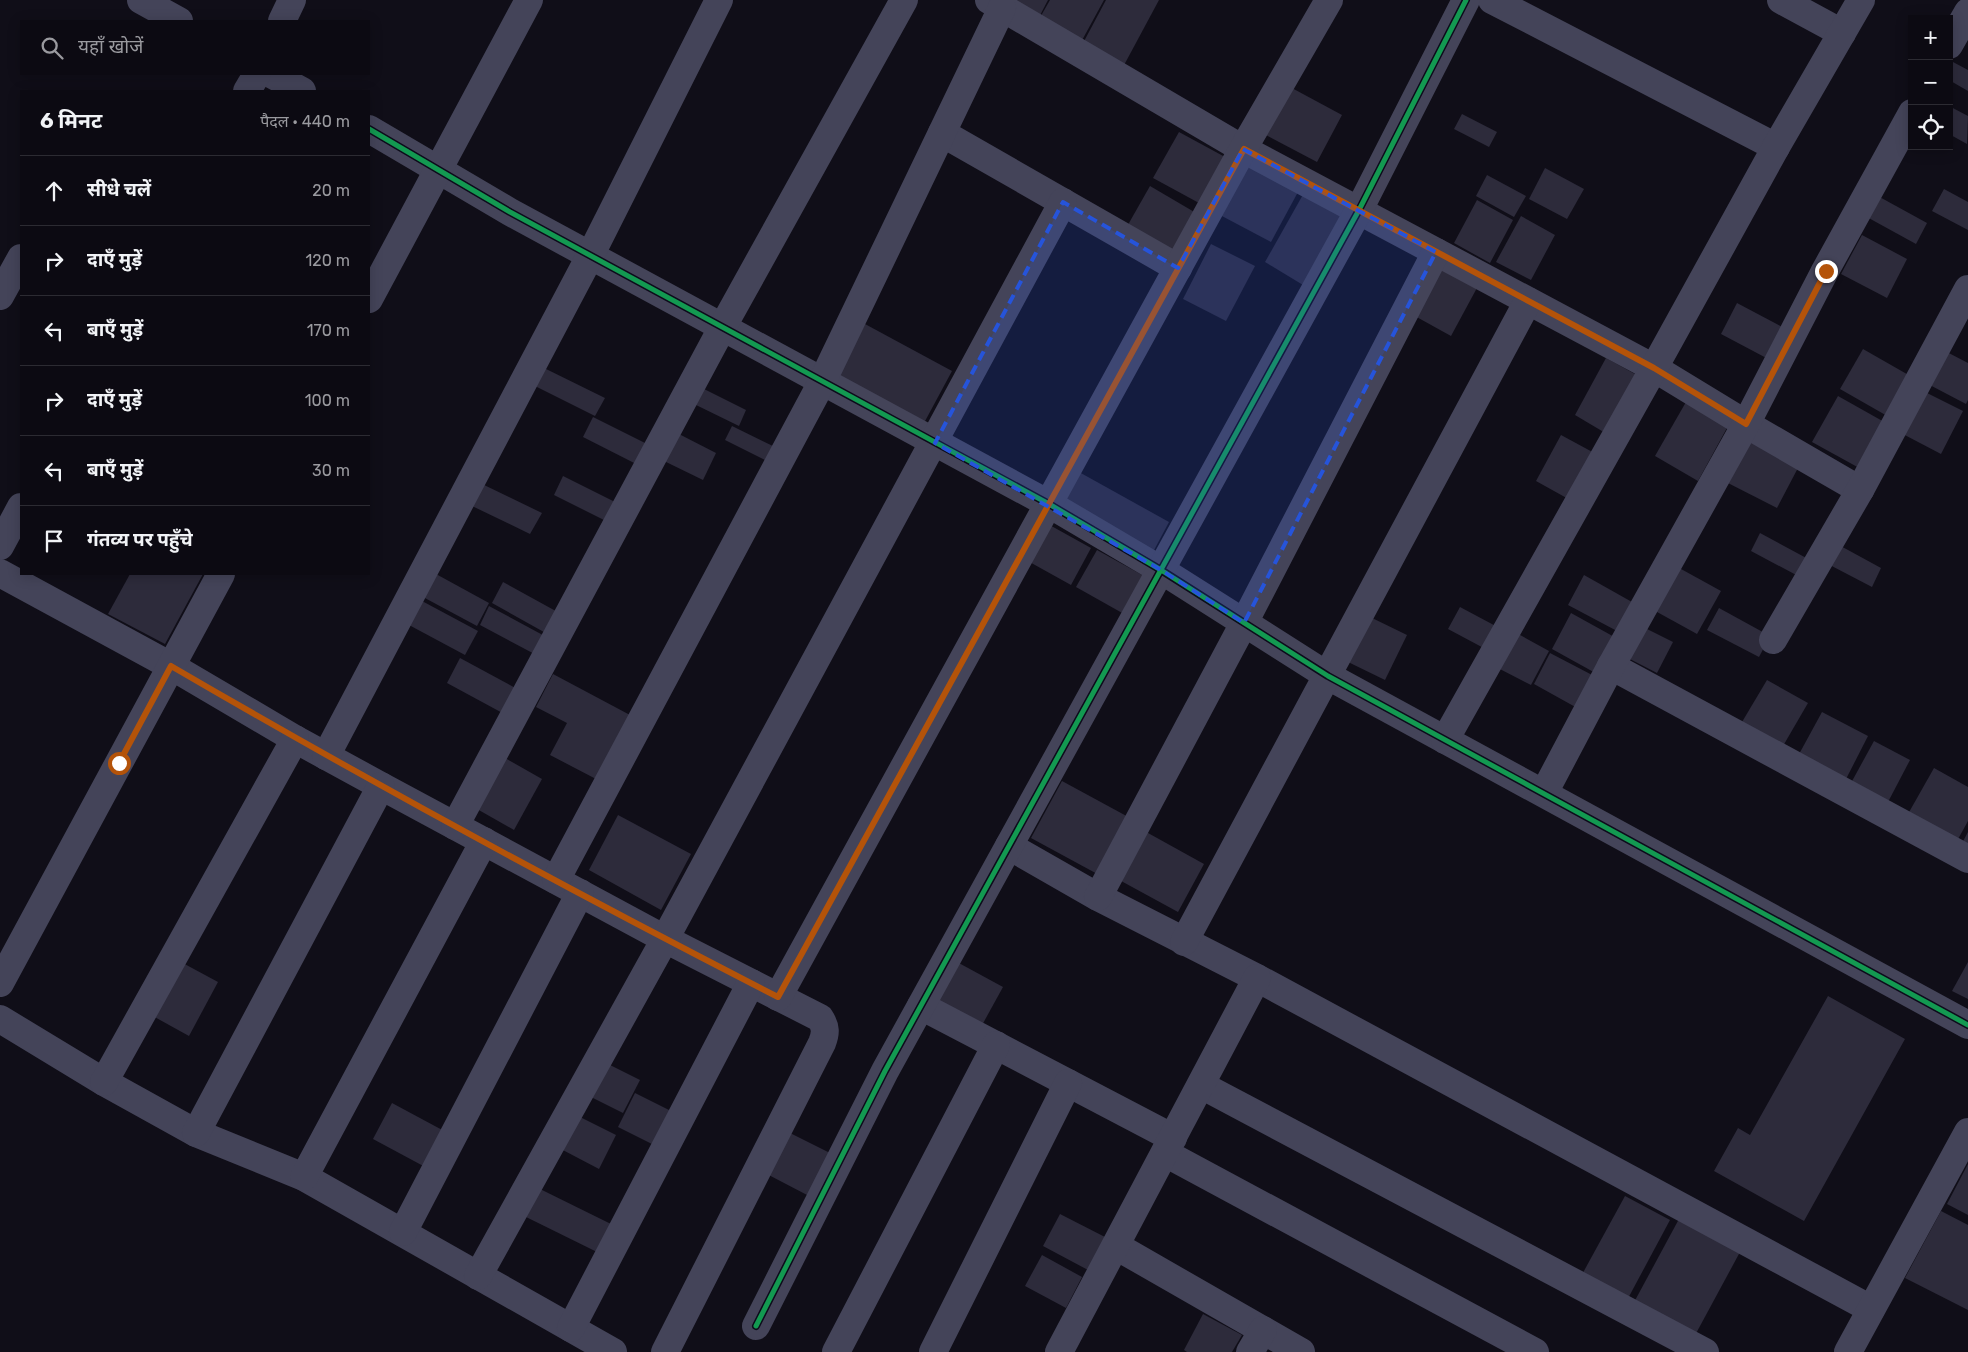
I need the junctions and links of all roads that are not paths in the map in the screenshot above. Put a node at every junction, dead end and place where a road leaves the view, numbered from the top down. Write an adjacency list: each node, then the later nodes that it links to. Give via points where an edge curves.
1 (141, 0): 13 (street)
2 (292, 0): 14 (street)
3 (530, 0): 26 (street)
4 (719, 0): 30 (street)
5 (904, 0): 37 (street)
6 (1329, 0): 25 (street)
7 (1466, 0): 28 (street)
8 (1492, 0): 24 (street)
9 (1781, 0): 15 (street)
10 (1860, 0): 15 (street)
11 (996, 4): 23 (street); 25 (street)
12 (1968, 12): 16 (street)
13 (177, 20)
14 (282, 20)
15 (1842, 33): 24 (street)
16 (1953, 38)
17 (256, 75): 19 (street)
18 (273, 75): 20 (street)
19 (249, 90)
20 (300, 90)
21 (1908, 120): 40 (street)
22 (370, 130): 26 (street)
23 (942, 133): 27 (street); 39 (street)
24 (1776, 147): 38 (street)
25 (1244, 149): 28 (street); 32 (street)
26 (438, 168): 30 (street); 35 (street)
27 (1063, 202): 32 (street); 41 (street)
28 (1359, 210): 29 (street); 46 (street)
29 (1436, 252): 36 (street); 49 (street)
30 (590, 256): 37 (street); 56 (street)
31 (20, 260): 34 (street)
32 (1178, 268): 43 (street)
33 (1968, 289): 42 (street)
34 (0, 296)
35 (370, 297)
36 (1528, 301): 38 (street); 53 (street)
37 (722, 328): 39 (street); 59 (street)
38 (1654, 368): 40 (street); 55 (street)
39 (822, 382): 41 (street); 63 (street)
40 (1746, 424): 42 (street); 52 (street)
41 (935, 443): 43 (street); 66 (street)
42 (1860, 490): 50 (street)
43 (1049, 504): 46 (street); 71 (street)
44 (20, 509): 45 (street)
45 (0, 546)
46 (1161, 570): 49 (street); 61 (street)
47 (0, 573): 51 (street)
48 (220, 575): 51 (street)
49 (1244, 623): 53 (street); 65 (street)
50 (1773, 640)
51 (171, 666): 54 (street); 69 (street)
52 (1611, 666): 58 (street); 62 (street)
53 (1328, 676): 55 (street); 67 (street)
54 (295, 739): 56 (street); 76 (street)
55 (1445, 740): 58 (street)
56 (326, 756): 57 (street)
57 (381, 786): 59 (street); 79 (street)
58 (1544, 793): 74 (street)
59 (455, 826): 60 (street)
60 (484, 841): 63 (street); 82 (street)
61 (1008, 846): 65 (street); 72 (street)
62 (1968, 859)
63 (556, 880): 64 (street)
64 (580, 893): 66 (street); 83 (street)
65 (1098, 897): 67 (street)
66 (665, 939): 70 (street); 85 (street)
67 (1184, 942): 68 (street)
68 (1257, 978): 78 (street); 86 (street)
69 (0, 983)
70 (751, 983): 71 (street); 88 (street)
71 (778, 997): 92 (street, via 820,1018 826,1034)
72 (921, 1006): 75 (street); 87 (street, via 880,1079)
73 (0, 1019): 76 (street)
74 (1968, 1025)
75 (996, 1045): 77 (street); 93 (street)
76 (104, 1082): 79 (street)
77 (1068, 1083): 81 (street); 94 (street)
78 (1201, 1085): 81 (street); 97 (street)
79 (196, 1133): 82 (street)
80 (1966, 1140): 86 (street)
81 (1169, 1145): 84 (street); 90 (street)
82 (304, 1177): 83 (street)
83 (403, 1232): 85 (street)
84 (1116, 1246): 89 (street); 95 (street)
85 (478, 1276): 88 (street)
86 (1872, 1309): 98 (street)
87 (756, 1326)
88 (571, 1328): 91 (street)
89 (1257, 1341): 96 (street)
90 (1527, 1350)
91 (613, 1352)
92 (665, 1352)
93 (836, 1352)
94 (933, 1352)
95 (1059, 1352)
96 (1301, 1352)
97 (1705, 1352)
98 (1848, 1352)

